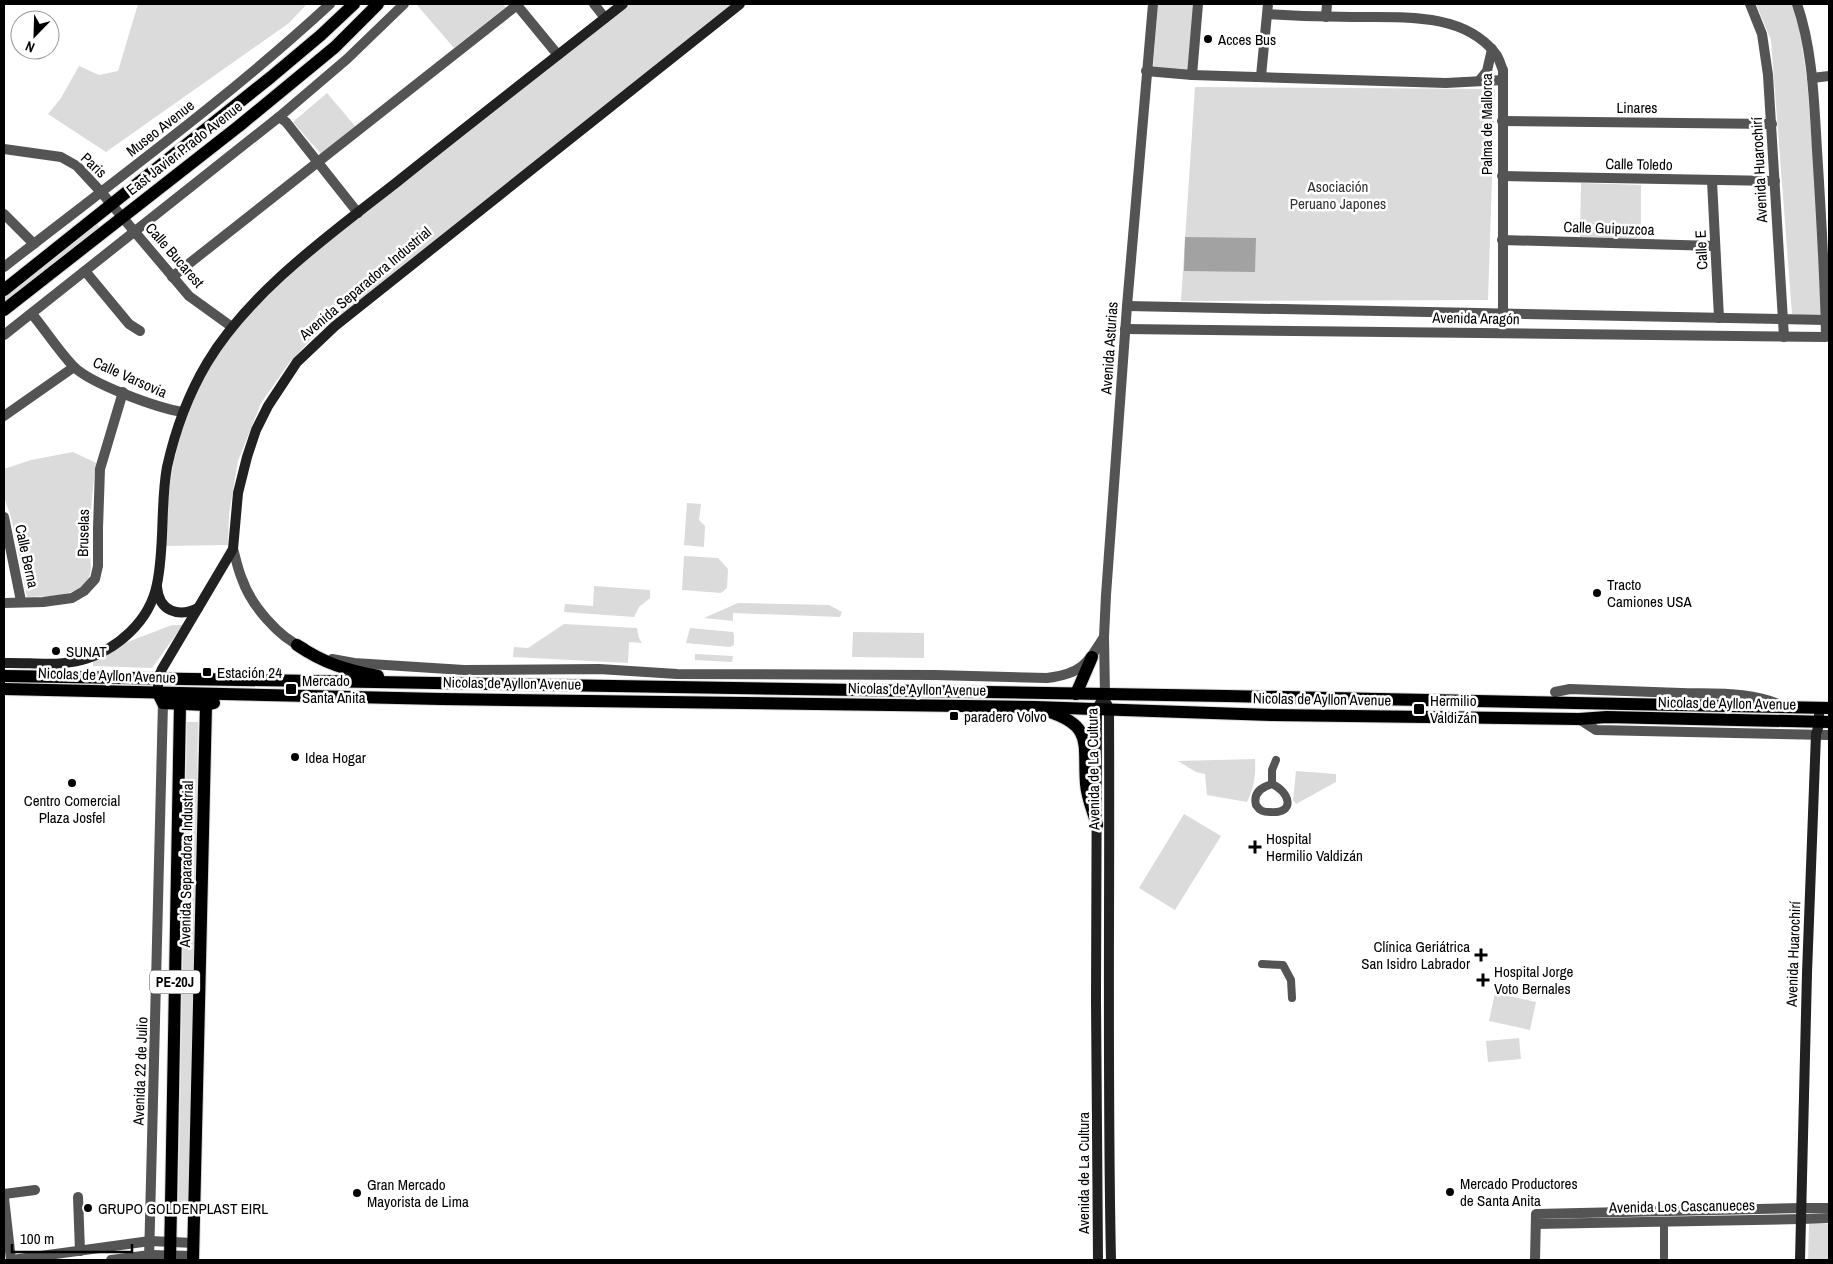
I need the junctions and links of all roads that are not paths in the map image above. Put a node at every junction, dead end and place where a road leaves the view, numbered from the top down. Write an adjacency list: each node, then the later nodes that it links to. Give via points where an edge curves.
1 (329, 4): 36 (street, Museo Avenue, via 179,134)
2 (354, 4): 29 (main road, East Javier Prado Avenue)
3 (378, 4): 31 (main road, East Javier Prado Avenue, via 335,47)
4 (404, 4): 26 (street)
5 (516, 4): 18 (street); 32 (street)
6 (594, 4): 16 (street)
7 (623, 4): 16 (main road)
8 (740, 4): 70 (main road, Avenida Separadora Industrial, via 334,326 297,362 256,430 238,492)
9 (1153, 4): 19 (street, Avenida Asturias)
10 (1198, 4): 20 (street)
11 (1327, 4): 15 (street)
12 (1750, 4): 28 (street, Avenida Huarochirí, via 1764,40)
13 (1797, 4): 23 (street)
14 (1268, 9): 15 (street, Palma de Mallorca); 21 (street)
15 (1326, 17): 17 (street, Palma de Mallorca, via 1410,18 1441,22 1480,38)
16 (605, 18): 18 (main road)
17 (1492, 49): 24 (street, Palma de Mallorca, via 1503,70); 25 (street, via 1487,71)
18 (558, 55): 38 (main road)
19 (1146, 71): 20 (street); 52 (street, Avenida Asturias)
20 (1192, 74): 21 (street)
21 (1261, 76): 25 (street)
22 (1829, 76): 23 (street)
23 (1812, 78): 50 (street)
24 (1503, 80): 25 (street); 27 (street, Palma de Mallorca)
25 (1479, 81)
26 (280, 117): 32 (street); 42 (street)
27 (1502, 121): 28 (street, Linares); 33 (street, Palma de Mallorca)
28 (1772, 124): 35 (street, Avenida Huarochirí)
29 (201, 134): 31 (main road, via 201,145); 37 (main road, East Javier Prado Avenue)
30 (4, 149): 36 (street, Paris, via 61,157 77,166)
31 (207, 151): 40 (main road, East Javier Prado Avenue)
32 (317, 163): 38 (street); 49 (street)
33 (1502, 176): 34 (street, Calle Toledo); 44 (street, Palma de Mallorca)
34 (1712, 181): 35 (street, Calle Toledo); 46 (street, Calle E)
35 (1775, 182): 57 (street, Avenida Huarochirí)
36 (101, 192): 37 (street, Paris); 45 (street, Museo Avenue)
37 (112, 204): 40 (street, Paris); 41 (main road, East Javier Prado Avenue)
38 (358, 213): 59 (main road, via 280,277)
39 (4, 214): 45 (street)
40 (123, 217): 42 (street, Calle Bucarest); 43 (main road, East Javier Prado Avenue)
41 (91, 220): 43 (main road, via 102,222); 51 (main road, East Javier Prado Avenue)
42 (136, 231): 48 (street); 49 (street, Calle Bucarest)
43 (103, 233): 53 (main road, East Javier Prado Avenue)
44 (1502, 240): 46 (street, Calle Guipuzcoa); 55 (street, Palma de Mallorca)
45 (34, 244): 47 (street, Museo Avenue)
46 (1715, 246): 56 (street, Calle E)
47 (4, 268)
48 (85, 271): 54 (street); 61 (street, via 129,324)
49 (172, 277): 59 (street, Calle Bucarest, via 189,296)
50 (1827, 277): 58 (street)
51 (4, 290)
52 (1127, 306): 55 (street, Avenida Aragón); 60 (street, Avenida Asturias)
53 (4, 310)
54 (32, 314): 62 (street); 65 (street, Calle Varsovia)
55 (1502, 314): 56 (street, Avenida Aragón)
56 (1719, 318): 57 (street, Avenida Aragón)
57 (1783, 320): 58 (street, Avenida Aragón); 63 (street, Avenida Huarochirí)
58 (1826, 320): 64 (street)
59 (232, 327): 67 (main road, via 207,362)
60 (1126, 329): 63 (street, Avenida Aragón); 75 (street, Avenida Asturias)
61 (140, 331)
62 (4, 335)
63 (1784, 336): 64 (street, Avenida Aragón)
64 (1828, 337)
65 (74, 366): 66 (street, Calle Varsovia); 68 (street)
66 (123, 392): 67 (street, Calle Varsovia, via 165,409); 72 (street, Bruselas, via 100,469 95,579 84,592 72,598)
67 (183, 412): 71 (main road, via 167,468)
68 (4, 416)
69 (4, 517): 72 (street, Calle Berna)
70 (233, 549): 74 (main road, Avenida Separadora Industrial); 76 (street, Nicolas de Ayllon Avenue, via 242,581 253,602)
71 (157, 586): 74 (main road, via 162,604 170,610 189,613); 78 (main road, Nicolas de Ayllon Avenue, via 144,615 127,635 105,650 79,661)
72 (21, 601): 73 (street, Bruselas)
73 (4, 602)
74 (198, 608): 80 (main road, Avenida Separadora Industrial)
75 (1104, 637): 77 (street); 85 (street, Avenida Asturias)
76 (297, 645): 77 (street, Nicolas de Ayllon Avenue, via 354,663 464,670 599,669 677,674 1047,678 1074,672); 81 (main road, via 326,663)
77 (1092, 657): 83 (main road)
78 (4, 663)
79 (4, 676): 80 (main road, Nicolas de Ayllon Avenue)
80 (158, 678): 81 (main road, Nicolas de Ayllon Avenue); 86 (main road, Avenida Separadora Industrial)
81 (408, 683): 83 (main road, Nicolas de Ayllon Avenue)
82 (4, 689): 86 (main road, Nicolas de Ayllon Avenue)
83 (1076, 694): 85 (main road, Nicolas de Ayllon Avenue)
84 (240, 695): 86 (main road, Nicolas de Ayllon Avenue); 89 (main road); 90 (main road, Nicolas de Ayllon Avenue)
85 (1105, 695): 87 (main road, Nicolas de Ayllon Avenue); 92 (main road, Avenida de La Cultura)
86 (161, 698): 88 (main road); 116 (street, Avenida 22 de Julio)
87 (1554, 698): 91 (street, Nicolas de Ayllon Avenue, via 1570,689 1743,695 1768,698); 94 (main road, Nicolas de Ayllon Avenue)
88 (180, 704): 89 (main road); 117 (main road, Avenida Separadora Industrial / PE-20J)
89 (206, 705): 118 (main road, Avenida Separadora Industrial / PE-20J)
90 (1035, 707): 92 (main road, Nicolas de Ayllon Avenue); 101 (main road, via 1071,721 1084,736 1088,799)
91 (1787, 707): 93 (main road, Nicolas de Ayllon Avenue); 94 (main road, Nicolas de Ayllon Avenue)
92 (1103, 708): 95 (main road, Nicolas de Ayllon Avenue, via 1271,715); 101 (main road, Avenida de La Cultura); 105 (main road, Avenida de La Cultura, via 1110,903)
93 (1824, 708): 96 (main road, Avenida Huarochirí)
94 (1710, 712): 95 (main road, Nicolas de Ayllon Avenue); 96 (main road, Nicolas de Ayllon Avenue); 97 (main road)
95 (1579, 719): 97 (street, via 1596,730)
96 (1822, 726): 97 (street); 98 (street); 111 (main road, Avenida Huarochirí, via 1807,973)
97 (1708, 732)
98 (1829, 735)
99 (1276, 760): 100 (street)
100 (1272, 784): 100 (street, via 1284,793 1287,802 1287,808 1280,813 1263,812 1256,805 1260,789)
101 (1097, 825): 104 (main road, Avenida de La Cultura)
102 (1262, 964): 103 (street, via 1283,965 1291,980)
103 (1292, 998)
104 (1096, 1011): 105 (main road); 125 (main road, Avenida de La Cultura)
105 (1108, 1011): 126 (main road, Avenida de La Cultura)
106 (35, 1190): 107 (street)
107 (4, 1194)
108 (78, 1197): 119 (street)
109 (4, 1198): 123 (street)
110 (1829, 1208): 111 (street, Avenida Los Cascanueces)
111 (1802, 1209): 112 (street, Avenida Los Cascanueces); 114 (street, Avenida Los Cascanueces); 129 (main road, Avenida Huarochirí)
112 (1732, 1215): 113 (street, Avenida Los Cascanueces); 115 (street, Avenida Los Cascanueces)
113 (1613, 1217): 115 (street, Avenida Los Cascanueces); 127 (street, Avenida Los Cascanueces, via 1536,1219)
114 (1829, 1218)
115 (1664, 1220): 128 (street)
116 (150, 1241): 117 (street); 119 (street); 120 (street, Avenida 22 de Julio)
117 (170, 1242): 118 (street); 121 (main road, Avenida Separadora Industrial / PE-20J)
118 (194, 1243): 122 (main road, Avenida Separadora Industrial / PE-20J)
119 (80, 1251): 123 (street)
120 (149, 1257): 121 (street); 124 (street)
121 (170, 1258): 122 (street)
122 (193, 1258)
123 (12, 1260)
124 (111, 1260)
125 (1098, 1260)
126 (1110, 1260)
127 (1535, 1260)
128 (1664, 1260)
129 (1800, 1260)

